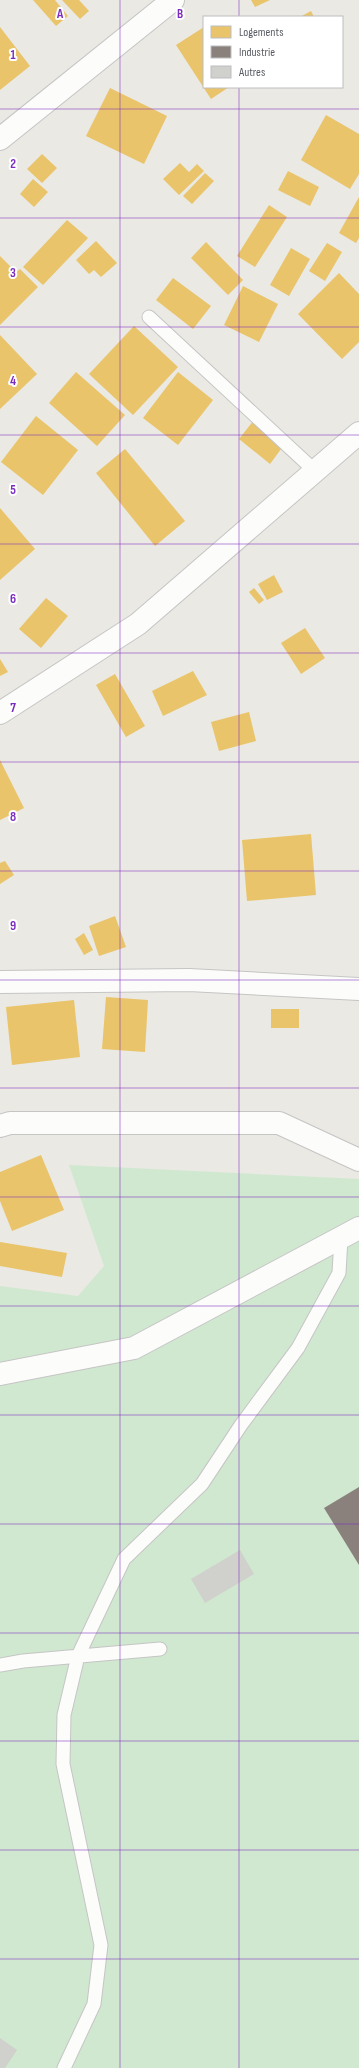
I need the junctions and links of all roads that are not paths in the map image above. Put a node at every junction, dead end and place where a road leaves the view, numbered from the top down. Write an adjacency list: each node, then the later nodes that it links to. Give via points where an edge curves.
1 (173, 0): 2 (street)
2 (0, 138)
3 (149, 317): 5 (lane)
4 (359, 433): 5 (street)
5 (315, 471): 6 (street, via 138,624)
6 (0, 713)
7 (0, 982): 8 (street, via 189,980)
8 (359, 989)
9 (0, 1126): 10 (street, via 10,1123 279,1123)
10 (359, 1160)
11 (350, 1233): 12 (street, via 134,1348); 14 (lane, via 339,1273 298,1348 241,1425 202,1484 124,1558)
12 (0, 1374)
13 (160, 1649): 14 (lane)
14 (78, 1656): 15 (lane); 16 (lane, via 64,1715 63,1764 101,1945 94,2004)
15 (0, 1665)
16 (64, 2068)

